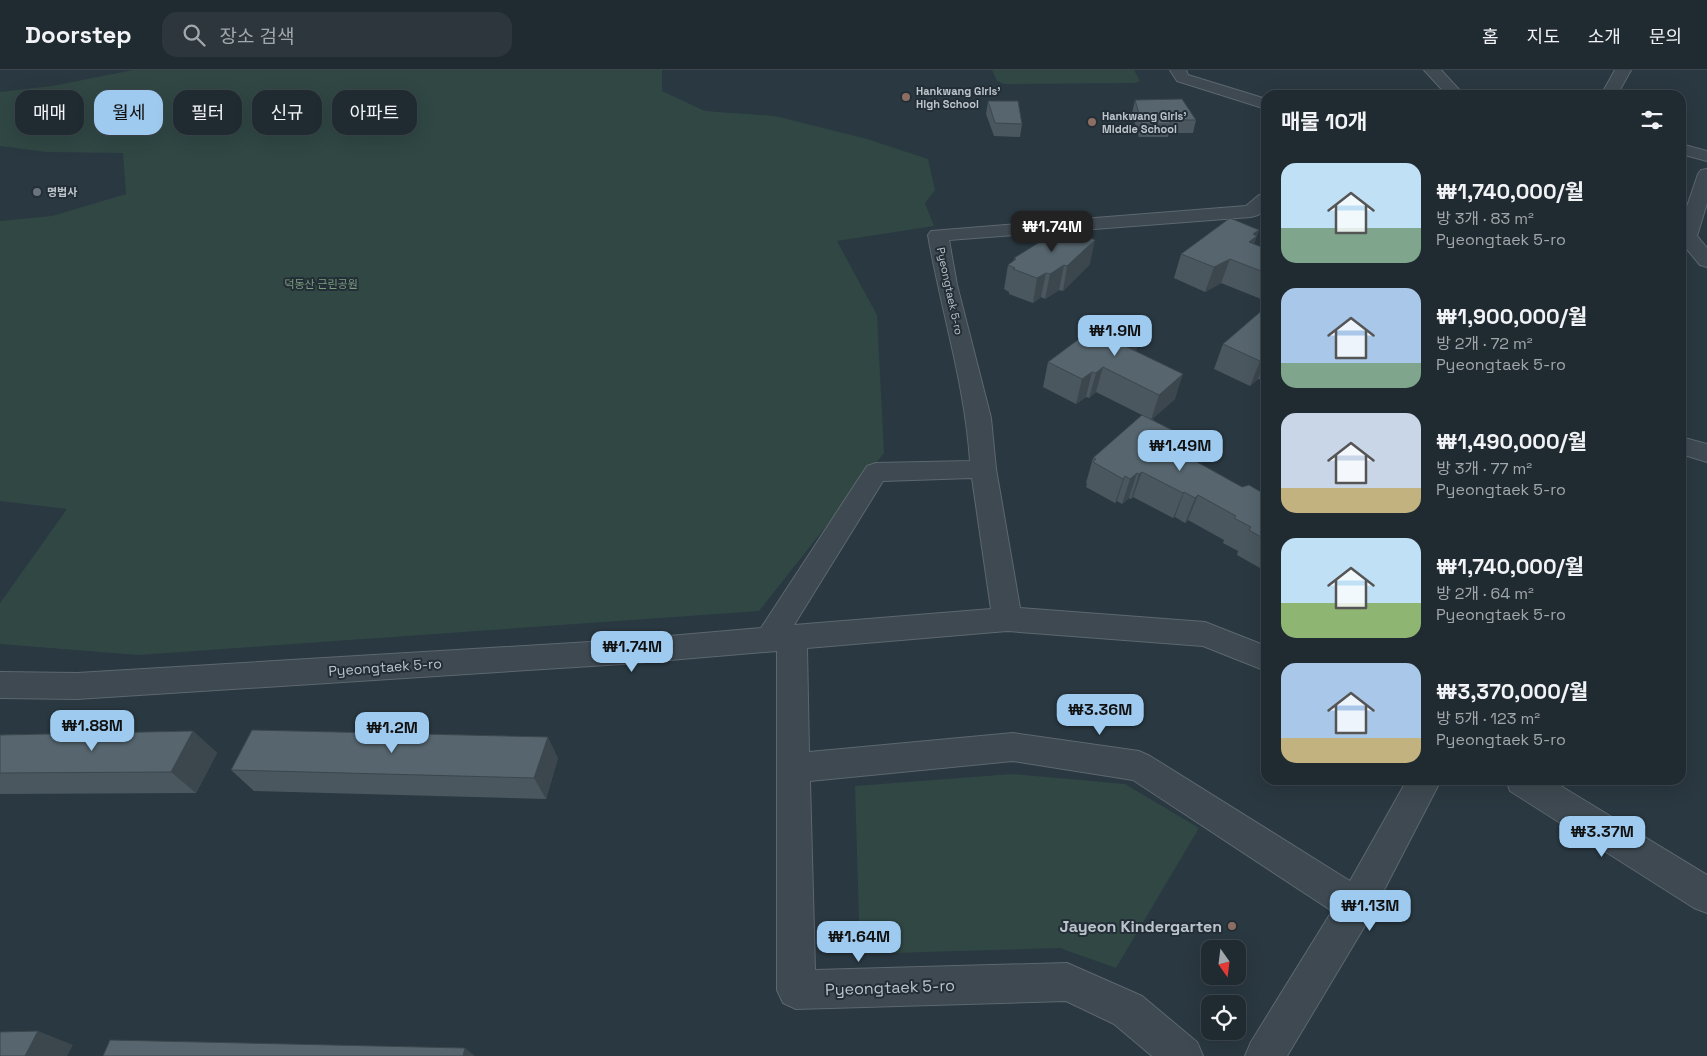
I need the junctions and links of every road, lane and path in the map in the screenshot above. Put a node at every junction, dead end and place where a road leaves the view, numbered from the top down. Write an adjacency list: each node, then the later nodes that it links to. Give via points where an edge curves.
1 (1178, 70): 6 (street, via 1182,78)
2 (1432, 70): 4 (street)
3 (1623, 70): 5 (street)
4 (1451, 90)
5 (1613, 90)
6 (1261, 102)
7 (1686, 150): 8 (street)
8 (1707, 156)
9 (1707, 174): 11 (street)
10 (1261, 203): 16 (street, Pyeongtaek 5-ro, via 1251,211 938,235 946,285 979,418)
11 (1686, 230)
12 (1686, 237): 13 (street)
13 (1707, 260)
14 (1686, 446): 15 (street)
15 (1707, 453)
16 (983, 469): 17 (street, Pyeongtaek 5-ro); 18 (street, via 876,472)
17 (1006, 619): 18 (street, Pyeongtaek 5-ro); 19 (street, Pyeongtaek 5-ro, via 1205,634)
18 (781, 638): 20 (street, Pyeongtaek 5-ro, via 623,652 77,686); 21 (street, Pyeongtaek 5-ro)
19 (1261, 657)
20 (0, 685)
21 (794, 768): 25 (street, via 927,758 1013,747 1139,766); 26 (street, Pyeongtaek 5-ro, via 796,990 1067,982 1128,1010)
22 (1422, 785): 25 (street)
23 (1530, 785): 24 (street)
24 (1707, 895)
25 (1356, 906): 27 (street)
26 (1183, 1056)
27 (1265, 1056)

